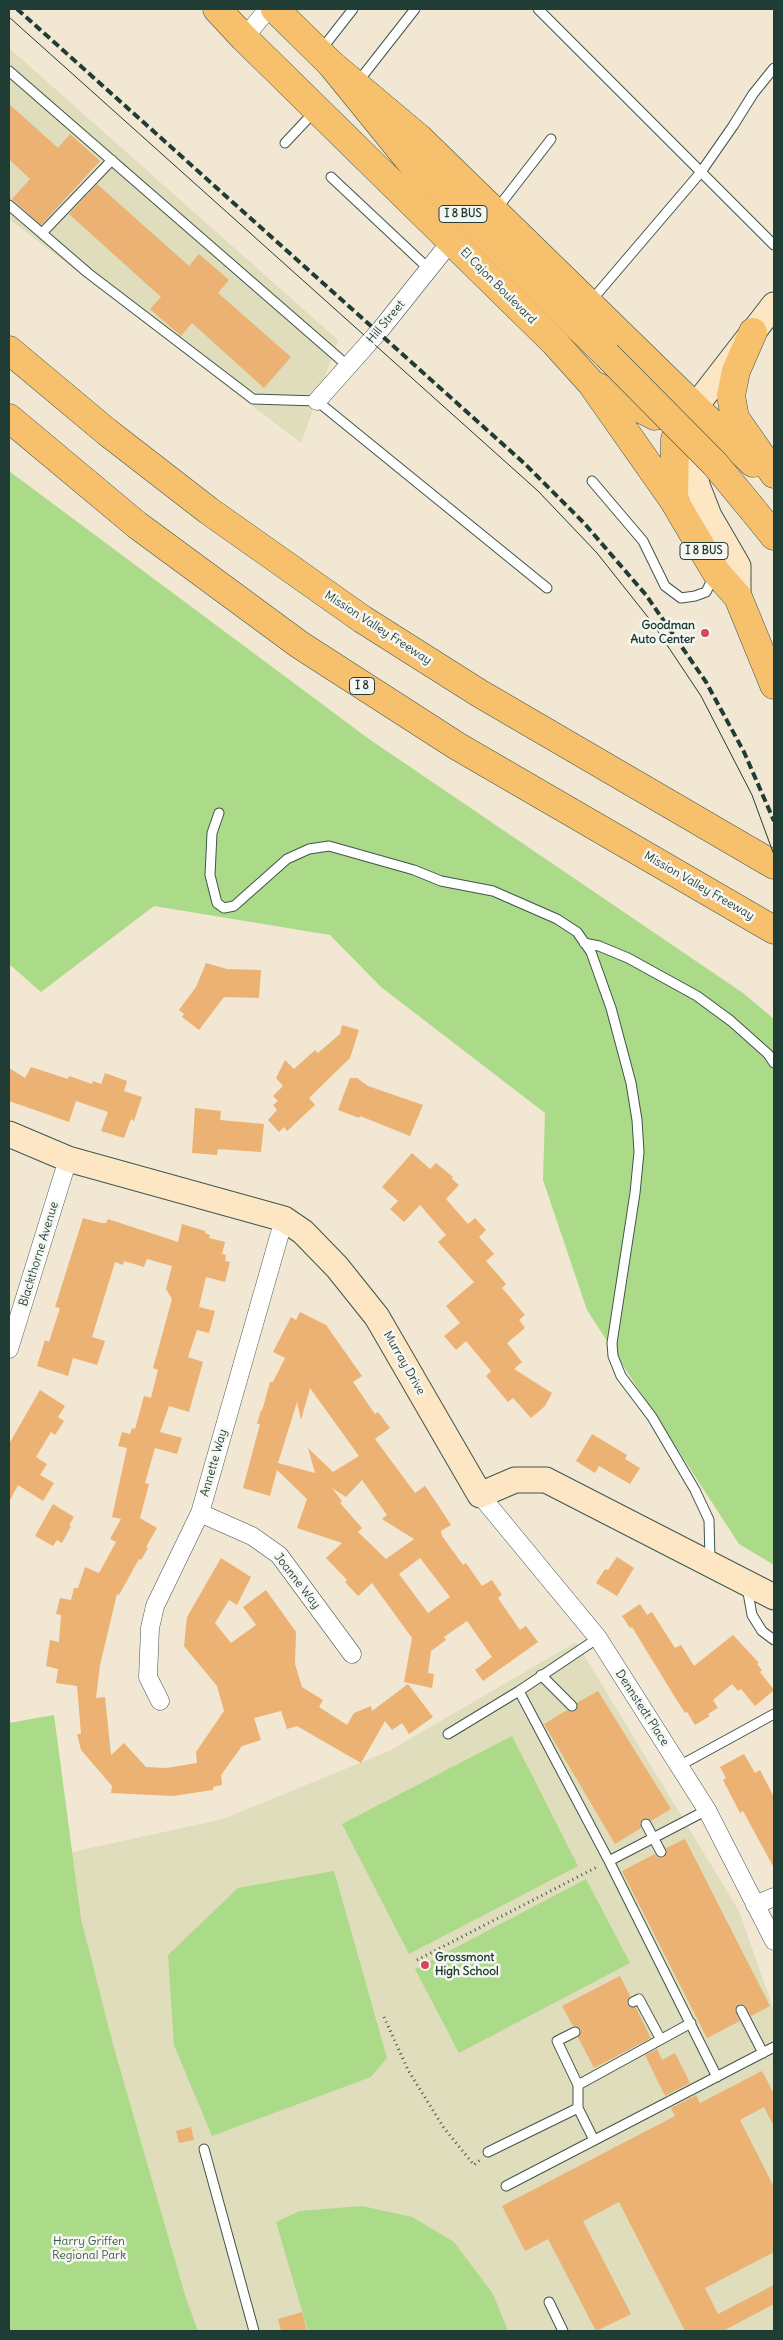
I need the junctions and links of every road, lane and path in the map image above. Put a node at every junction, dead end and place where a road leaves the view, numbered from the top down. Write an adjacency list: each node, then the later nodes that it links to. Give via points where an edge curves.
1 (217, 9): 7 (main road, El Cajon Boulevard / I 8 BUS)
2 (268, 9): 7 (street)
3 (275, 9): 8 (main road, I 8 BUS)
4 (353, 9): 8 (lane)
5 (415, 9): 11 (lane)
6 (538, 9): 16 (lane)
7 (244, 38): 12 (main road, El Cajon Boulevard / I 8 BUS)
8 (325, 58): 11 (main road); 37 (main road, I 8 BUS, bridge, via 413,165 715,464)
9 (774, 68): 16 (lane)
10 (9, 71): 15 (lane)
11 (356, 85): 19 (main road, via 419,138)
12 (317, 109): 14 (lane); 21 (main road, El Cajon Boulevard / I 8 BUS)
13 (551, 139): 19 (lane)
14 (285, 143)
15 (112, 160): 20 (lane); 28 (lane)
16 (701, 172): 22 (lane); 24 (lane)
17 (331, 177): 23 (lane)
18 (9, 205): 20 (lane)
19 (494, 212): 24 (main road)
20 (42, 233): 30 (lane, via 88,273 252,399)
21 (452, 240): 23 (street, Hill Street); 29 (main road, El Cajon Boulevard / I 8 BUS)
22 (774, 245)
23 (429, 269): 28 (street, Hill Street)
24 (588, 305): 31 (main road)
25 (774, 305): 26 (street)
26 (753, 332): 31 (street); 33 (main road, via 736,371 732,396 735,418)
27 (9, 350): 43 (main road, Mission Valley Freeway, via 209,511 346,608 479,693)
28 (348, 366): 30 (street, Hill Street)
29 (591, 383): 31 (main road, via 655,416); 36 (main road, El Cajon Boulevard / I 8 BUS)
30 (317, 401): 39 (lane)
31 (695, 407): 35 (main road); 36 (main road, via 675,439); 40 (street, El Cajon Boulevard, via 693,460 697,485 709,516 738,566)
32 (9, 418): 44 (main road, Mission Valley Freeway / I 8, via 137,525 308,650 457,746)
33 (774, 474)
34 (592, 481): 38 (lane, via 643,541 664,586 681,598 706,592)
35 (774, 483)
36 (674, 501): 38 (main road, El Cajon Boulevard / I 8 BUS)
37 (774, 536)
38 (716, 572): 40 (main road, El Cajon Boulevard / I 8 BUS)
39 (547, 588)
40 (738, 597): 41 (main road, El Cajon Boulevard / I 8 BUS)
41 (774, 685)
42 (219, 813): 45 (lane, via 212,833 210,875 217,904 224,908 234,906 287,859 309,849 329,846 441,881 492,891 557,919 577,932)
43 (774, 865)
44 (774, 930)
45 (584, 943): 46 (lane, via 628,958 697,996 731,1021); 53 (lane, via 597,966 612,1008 637,1120 639,1152 635,1192 612,1343 613,1356 621,1376 652,1417 696,1490 709,1520)
46 (774, 1063)
47 (9, 1134): 48 (street, Murray Drive)
48 (68, 1159): 49 (street, Murray Drive); 50 (street, Blackthorne Avenue)
49 (284, 1220): 51 (street, Murray Drive, via 303,1232 337,1267 377,1317); 52 (street, Annette Way)
50 (9, 1348)
51 (480, 1495): 53 (street, via 515,1480 546,1480); 56 (street, Dennstedt Place)
52 (200, 1513): 58 (street, Joanne Way, via 252,1536 279,1555); 61 (street, Annette Way, via 155,1606 150,1628 148,1677)
53 (710, 1565): 54 (street)
54 (747, 1584): 55 (street); 57 (lane, via 752,1615 762,1631)
55 (774, 1598)
56 (598, 1638): 59 (lane); 65 (street, Dennstedt Place)
57 (774, 1640)
58 (352, 1654)
59 (541, 1675): 60 (lane); 62 (lane)
60 (518, 1690): 64 (lane); 70 (lane)
61 (160, 1701)
62 (572, 1706)
63 (774, 1714): 65 (lane)
64 (448, 1734)
65 (679, 1766): 66 (street, Dennstedt Place)
66 (707, 1810): 68 (lane); 72 (street, Dennstedt Place)
67 (646, 1824): 68 (lane)
68 (654, 1837): 69 (lane); 70 (lane)
69 (662, 1852)
70 (609, 1861): 74 (path); 78 (lane)
71 (774, 1898): 72 (street)
72 (755, 1905): 73 (street, Dennstedt Place)
73 (774, 1941)
74 (417, 1960)
75 (633, 2002): 80 (lane, via 639,1999)
76 (742, 2010): 82 (lane)
77 (384, 2017): 89 (path, via 408,2070 444,2128)
78 (691, 2023): 80 (lane); 83 (lane)
79 (576, 2032): 84 (lane, via 557,2041)
80 (660, 2038): 84 (lane)
81 (774, 2047): 82 (lane)
82 (763, 2053): 83 (lane)
83 (716, 2077): 86 (lane)
84 (578, 2085): 85 (lane)
85 (578, 2108): 86 (lane); 88 (lane)
86 (594, 2140): 90 (lane)
87 (204, 2149): 92 (lane)
88 (488, 2152)
89 (474, 2165)
90 (506, 2186)
91 (550, 2302): 93 (lane)
92 (254, 2331)
93 (563, 2331)

